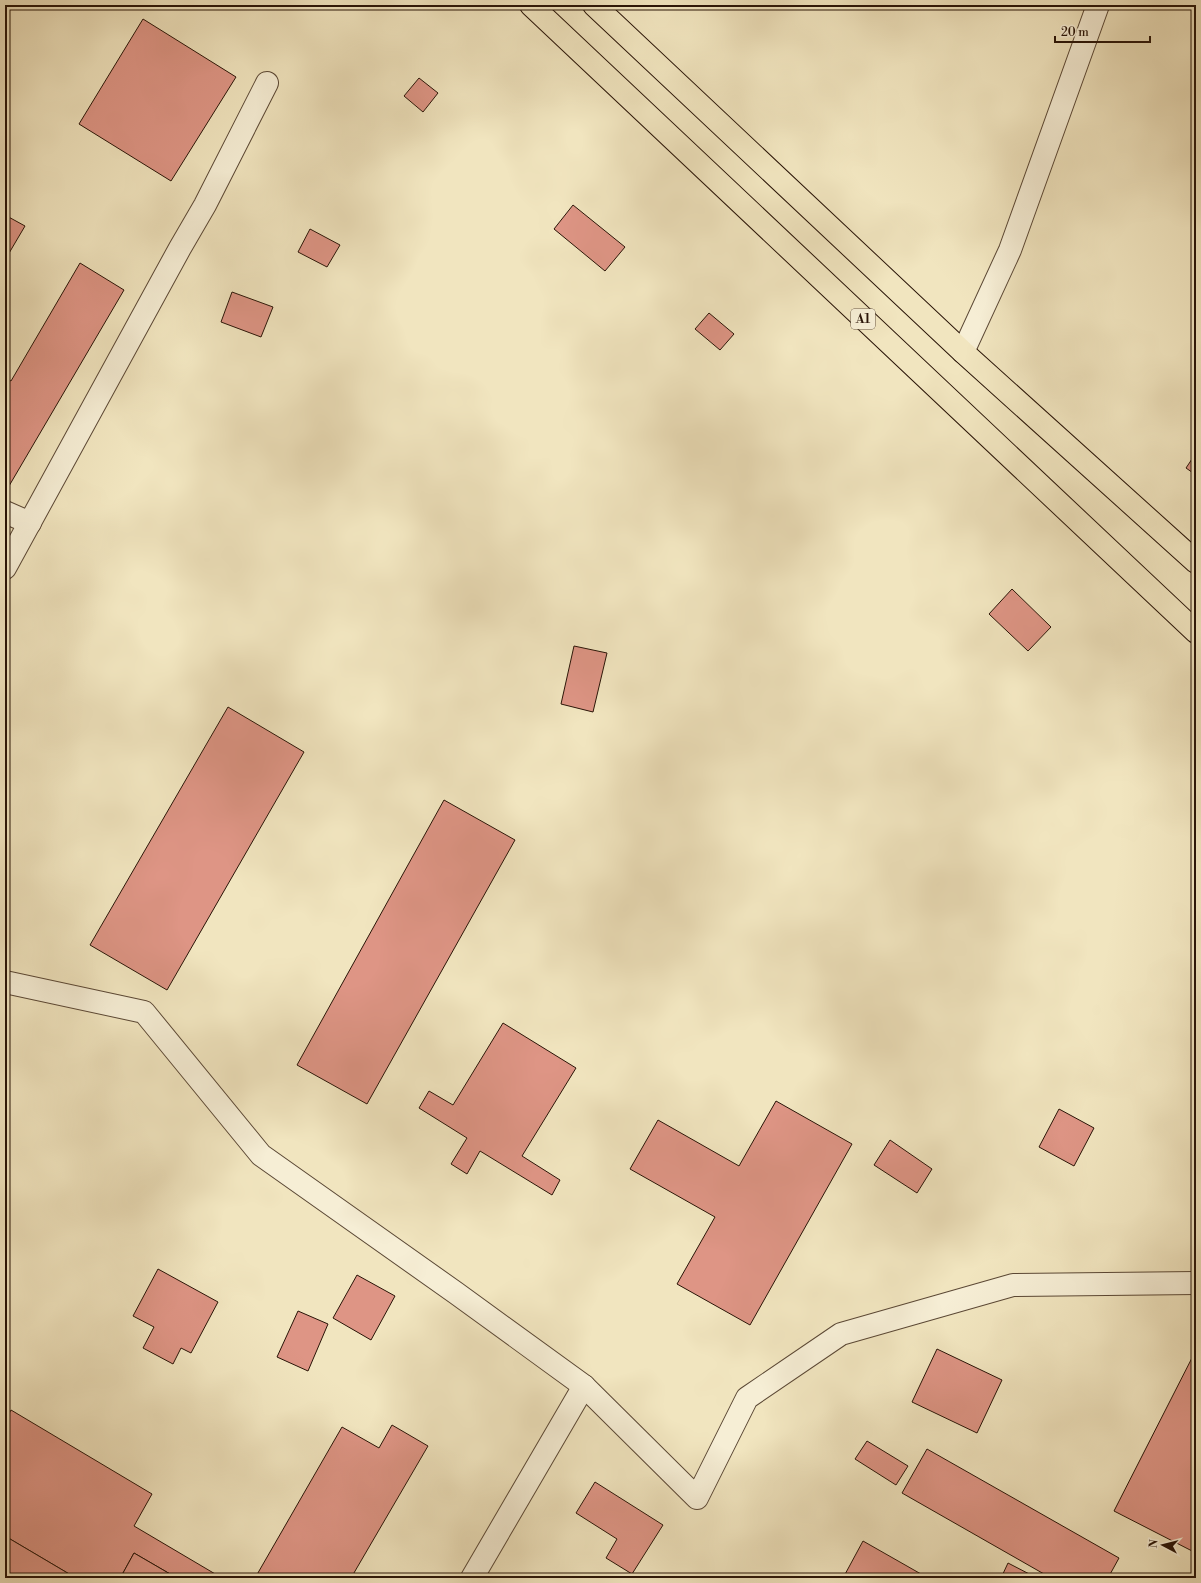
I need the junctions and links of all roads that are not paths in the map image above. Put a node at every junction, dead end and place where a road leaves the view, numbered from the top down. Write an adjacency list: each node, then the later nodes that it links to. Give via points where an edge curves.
1 (532, 5): 10 (highway, A1)
2 (594, 5): 5 (highway)
3 (1098, 5): 5 (street, via 1010,250)
4 (267, 83): 7 (street, via 205,205)
5 (963, 352): 8 (highway)
6 (5, 512): 7 (street)
7 (30, 523): 9 (street)
8 (1196, 562)
9 (5, 568)
10 (1196, 632)
11 (5, 982): 13 (street, via 144,1012 261,1155)
12 (1196, 1283): 13 (street, via 1013,1285 841,1334 747,1398 697,1498)
13 (584, 1386): 14 (street)
14 (472, 1578)

